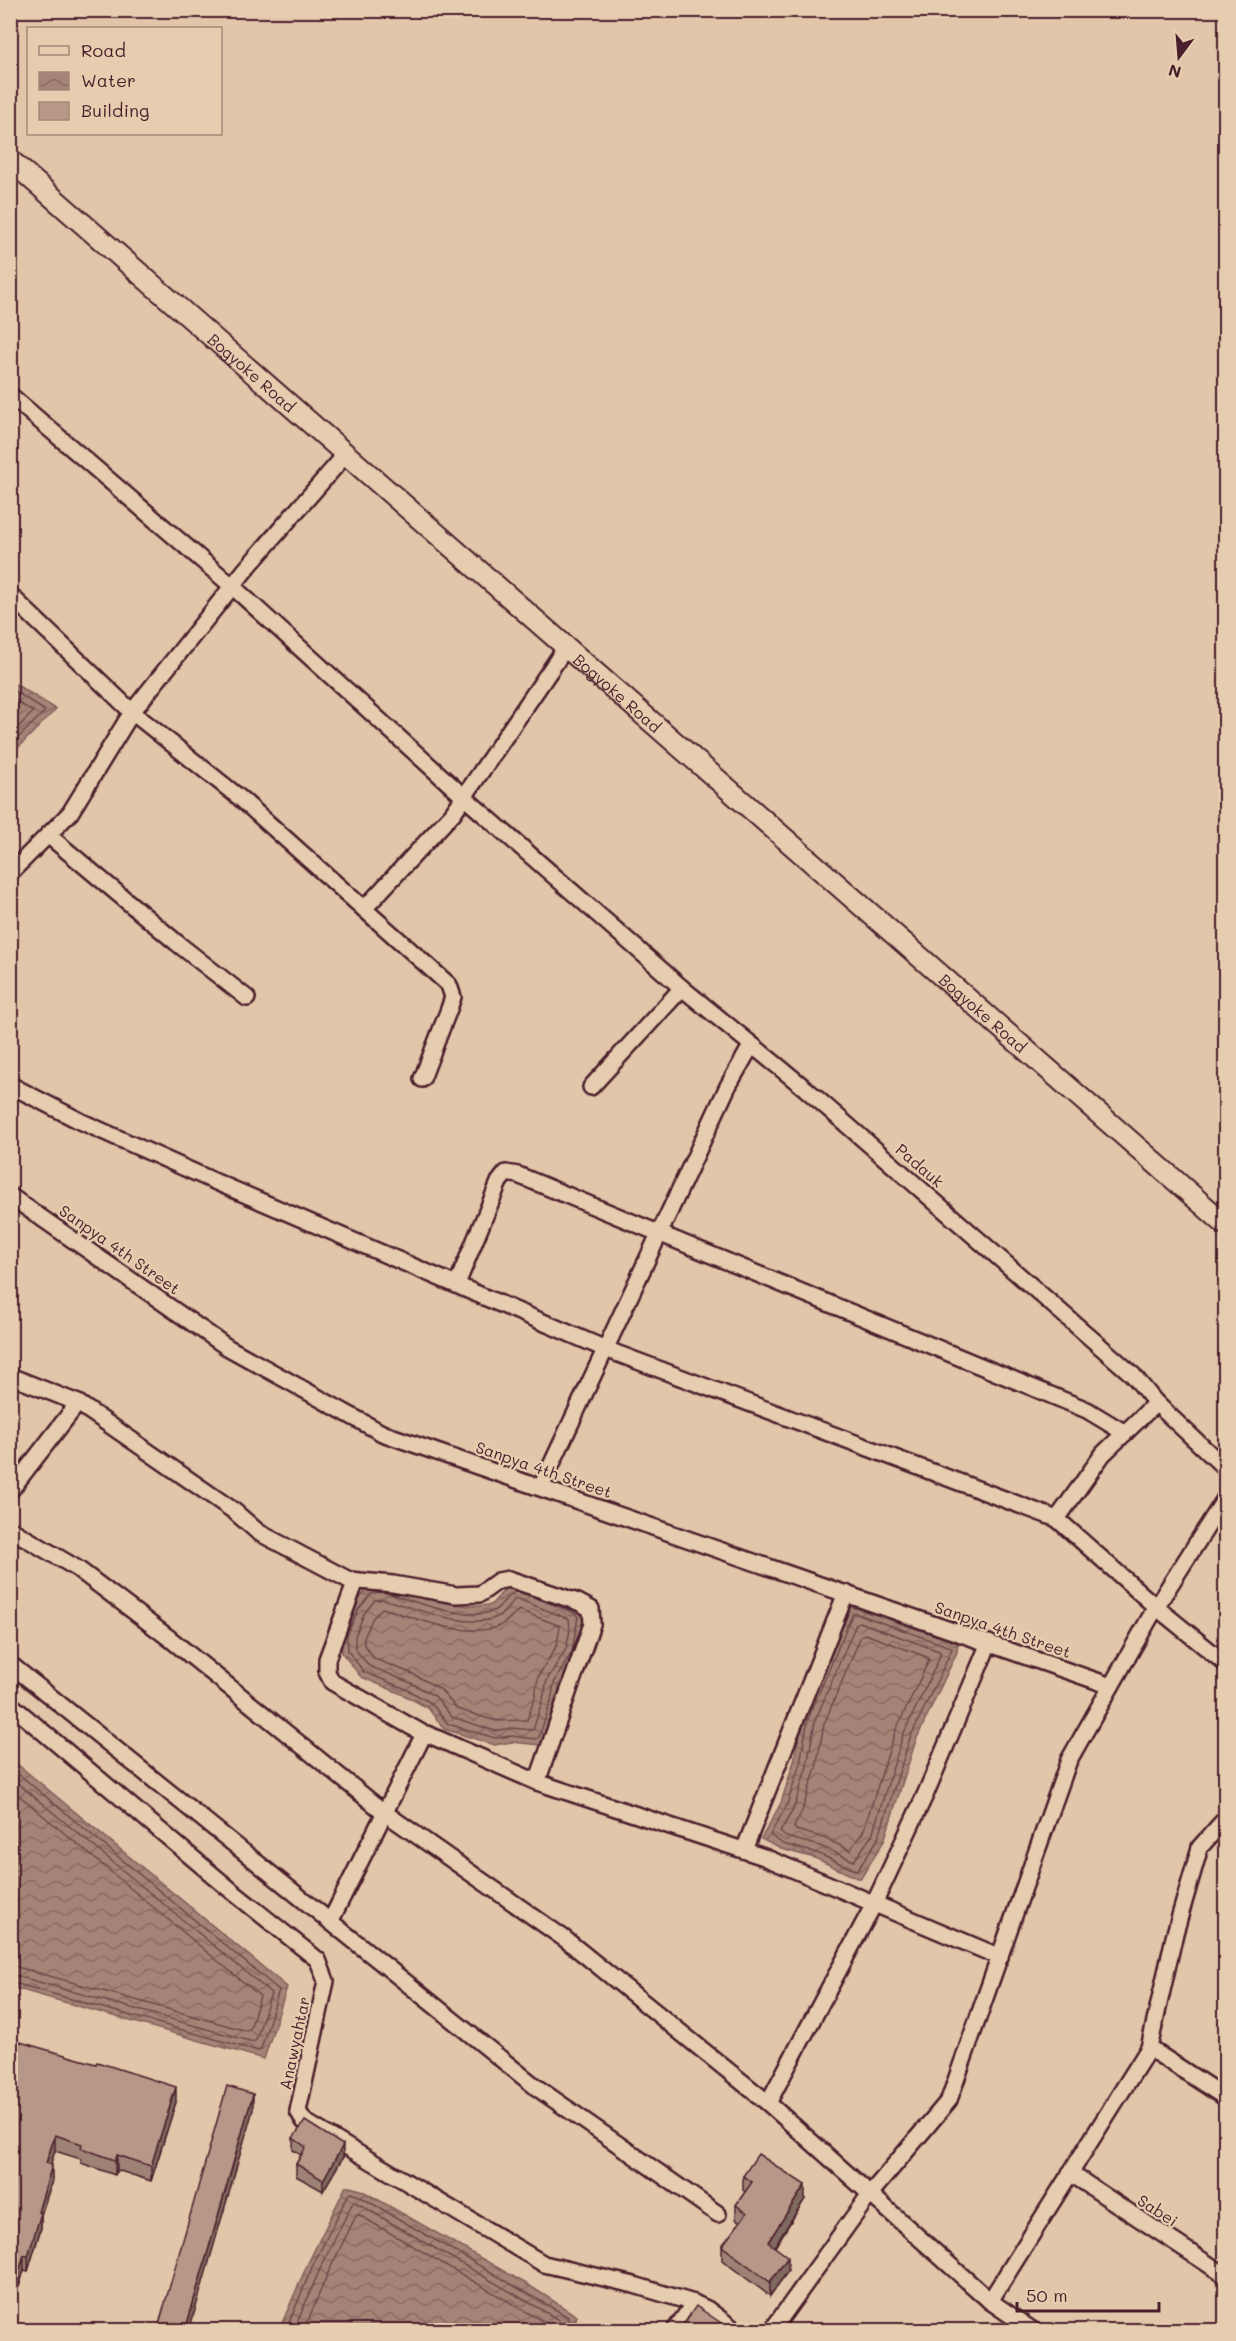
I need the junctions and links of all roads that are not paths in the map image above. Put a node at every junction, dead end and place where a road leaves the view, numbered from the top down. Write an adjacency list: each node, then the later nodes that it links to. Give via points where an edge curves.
1 (10, 160): 3 (street, Bogyoke Road)
2 (10, 395): 4 (street, Padauk)
3 (346, 454): 4 (street); 6 (street, Bogyoke Road)
4 (232, 586): 7 (street); 8 (street, Padauk)
5 (10, 595): 7 (street)
6 (566, 647): 8 (street); 19 (street, Bogyoke Road)
7 (132, 712): 9 (street, via 70,813); 11 (street, via 240,798)
8 (464, 797): 11 (street); 12 (street, Padauk)
9 (48, 835): 10 (street); 13 (street)
10 (10, 873)
11 (364, 909): 15 (street, via 449,985 453,997)
12 (682, 988): 14 (street, Padauk); 17 (street)
13 (247, 998)
14 (751, 1046): 20 (street); 25 (street, Padauk, via 806,1089 1089,1337 1133,1376)
15 (422, 1079)
16 (10, 1086): 21 (street, via 90,1126)
17 (591, 1088)
18 (10, 1196): 28 (street, Sanpya 4th Street, via 227,1347 382,1433)
19 (1226, 1225)
20 (659, 1232): 21 (street, via 506,1173); 22 (street); 26 (street, via 1087,1410)
21 (457, 1284): 22 (street)
22 (605, 1348): 28 (street); 31 (street)
23 (10, 1376): 24 (street)
24 (78, 1403): 29 (street); 33 (street, via 215,1497 258,1532 338,1576)
25 (1156, 1403): 26 (street); 27 (street, Padauk)
26 (1125, 1433): 31 (street, via 1103,1455)
27 (1226, 1469)
28 (542, 1487): 34 (street, Sanpya 4th Street)
29 (10, 1491)
30 (1226, 1497): 35 (street)
31 (1057, 1519): 35 (street)
32 (10, 1529): 43 (street, via 78,1569 169,1638)
33 (356, 1581): 41 (street, via 327,1659 327,1672 332,1682); 42 (street, via 456,1595 480,1594 508,1579 591,1610 592,1624)
34 (846, 1593): 36 (street, Sanpya 4th Street); 45 (street)
35 (1156, 1607): 38 (street); 39 (street)
36 (989, 1643): 39 (street, Sanpya 4th Street); 46 (street)
37 (10, 1664): 47 (street)
38 (1226, 1664)
39 (1111, 1686): 48 (street, via 1069,1760)
40 (10, 1704): 57 (street, Anawyahtar, via 318,1960 326,1981 298,2112 304,2121 544,2264)
41 (424, 1734): 42 (street); 43 (street)
42 (537, 1782): 45 (street)
43 (384, 1813): 47 (street); 51 (street, via 565,1939)
44 (1226, 1818): 49 (street, via 1200,1847 1175,1933)
45 (744, 1850): 46 (street)
46 (874, 1904): 48 (street); 51 (street)
47 (332, 1920): 54 (street, via 536,2087)
48 (1000, 1957): 53 (street, via 949,2100)
49 (1149, 2048): 50 (street); 52 (street)
50 (1226, 2098)
51 (768, 2103): 53 (street)
52 (1070, 2174): 55 (street, Sabei); 56 (street)
53 (870, 2194): 56 (street); 60 (street)
54 (718, 2214)
55 (1226, 2276)
56 (990, 2301): 61 (street)
57 (694, 2302): 58 (street); 59 (street, Anawyahtar)
58 (675, 2331)
59 (735, 2331)
60 (772, 2331)
61 (1032, 2331)

